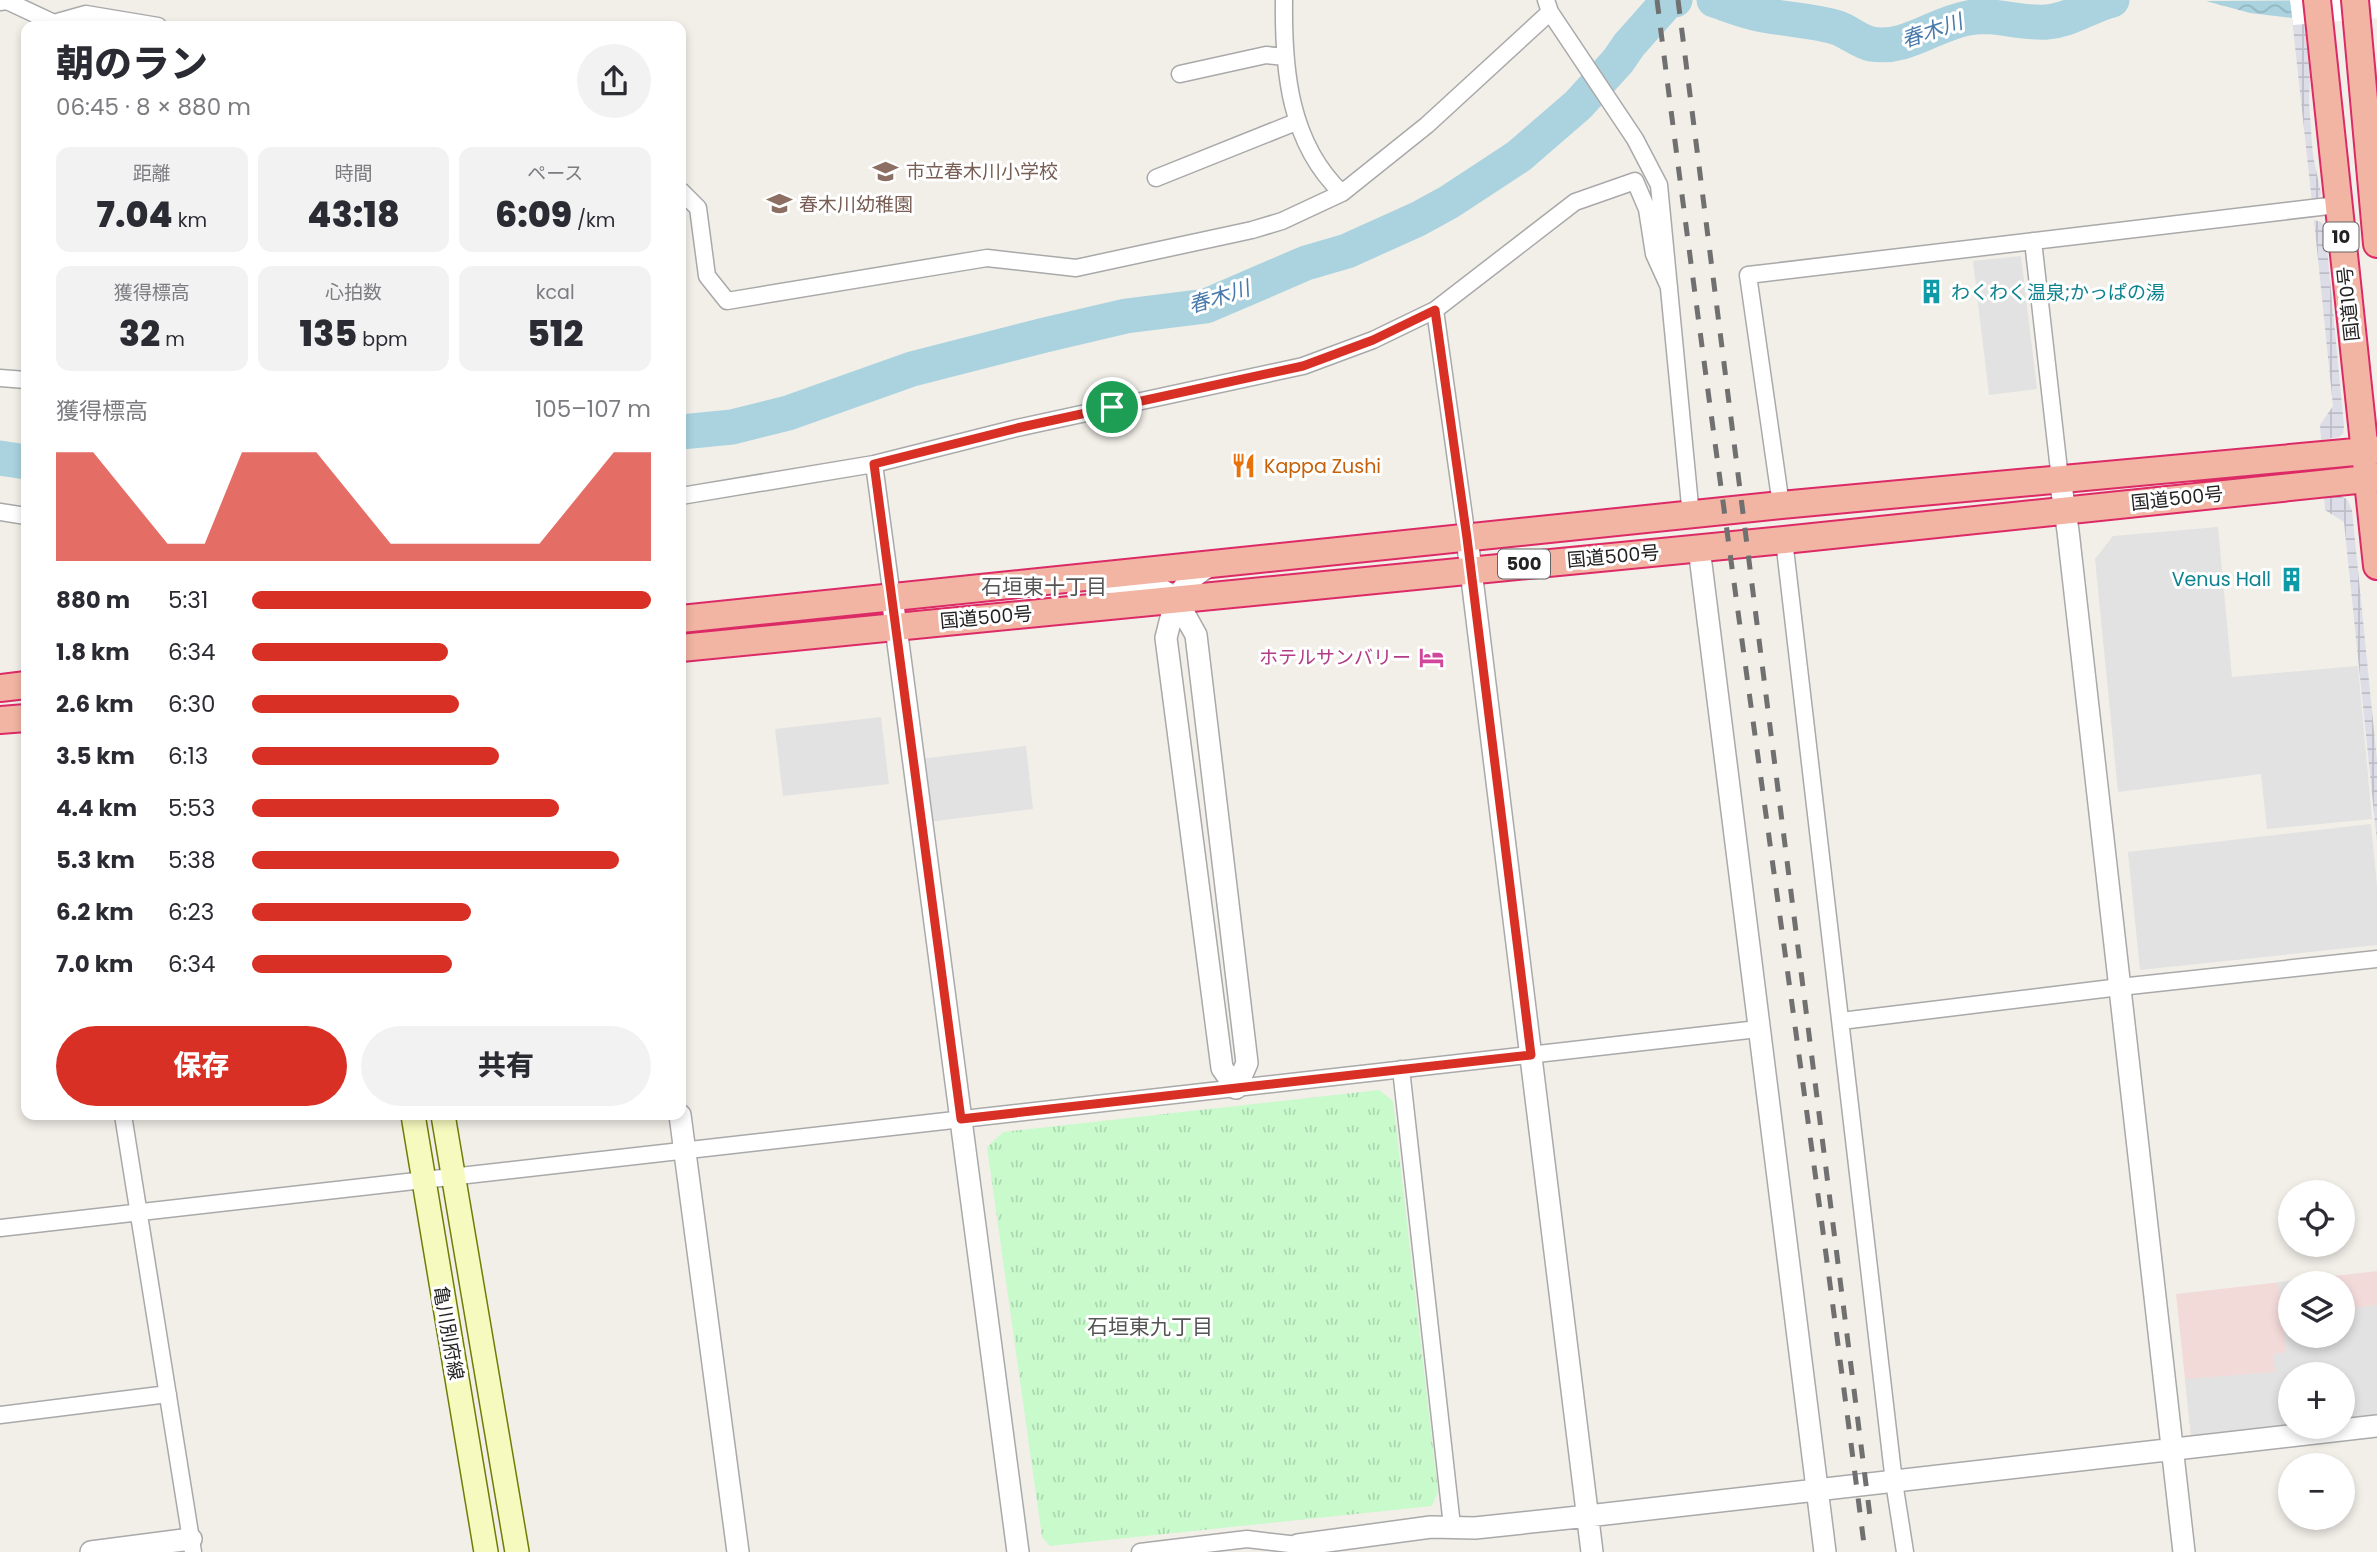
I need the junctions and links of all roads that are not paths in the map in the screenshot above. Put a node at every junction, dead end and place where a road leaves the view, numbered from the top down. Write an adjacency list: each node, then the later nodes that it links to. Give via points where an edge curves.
1 (1284, 0): 9 (street)
2 (5, 1): 6 (street)
3 (2356, 10): 17 (highway, 10)
4 (1550, 11): 13 (street, via 1427,125); 18 (street, via 1635,139 1659,185)
5 (2318, 11): 15 (highway, 国道10号 / 10)
6 (46, 21)
7 (66, 21): 8 (street, via 86,14)
8 (129, 21)
9 (1285, 57): 10 (street, via 1266,55); 11 (street)
10 (1180, 74)
11 (1296, 122): 12 (street); 13 (street, via 1320,168)
12 (1156, 178)
13 (1342, 193): 14 (street, via 1252,230 1076,268 987,258 727,301 707,276 698,208)
14 (686, 196)
15 (2337, 205): 16 (street); 22 (highway, 国道10号 / 10)
16 (2033, 241): 25 (street); 27 (street, via 1748,275)
17 (2377, 244)
18 (1670, 287): 19 (street, via 1654,254 1647,209 1635,180 1575,202); 31 (street)
19 (1435, 310): 23 (street, via 1303,366); 32 (street)
20 (0, 378): 21 (street)
21 (21, 380)
22 (2371, 451): 24 (highway, 国道10号 / 10); 25 (highway, 国道500号 / 500)
23 (874, 464): 26 (street); 39 (street)
24 (2372, 478): 28 (highway, 国道500号 / 500); 36 (highway, 国道10号 / 10)
25 (2060, 479): 27 (highway, 国道500号 / 500); 28 (street)
26 (686, 495)
27 (1781, 505): 31 (highway, 国道500号 / 500)
28 (2064, 509): 33 (highway, 国道500号 / 500); 49 (street)
29 (0, 512): 30 (street)
30 (21, 515)
31 (1691, 516): 32 (highway, 国道500号 / 500)
32 (1467, 538): 35 (highway, 国道500号 / 500); 37 (street)
33 (1784, 540): 34 (highway, 国道500号 / 500); 50 (street)
34 (1699, 548): 37 (highway, 国道500号 / 500); 51 (street)
35 (1217, 562): 38 (highway, 国道500号 / 500); 40 (street, via 1195,573)
36 (2377, 566)
37 (1471, 570): 40 (highway, 国道500号 / 500); 52 (street)
38 (1081, 577): 39 (highway, 国道500号 / 500); 40 (street, via 1159,588)
39 (891, 597): 41 (highway, 国道500号 / 500); 42 (street)
40 (1176, 599): 42 (highway, 国道500号 / 500); 54 (street, via 1166,638 1222,1068); 54 (street, via 1196,635 1247,1063)
41 (686, 618)
42 (895, 625): 43 (highway, 国道500号 / 500); 55 (street)
43 (686, 647)
44 (21, 686): 45 (highway)
45 (0, 688)
46 (21, 718): 47 (highway)
47 (0, 720)
48 (2377, 959): 49 (street)
49 (2120, 987): 50 (street); 68 (street)
50 (1841, 1021): 69 (street)
51 (1758, 1029): 52 (street); 70 (street)
52 (1531, 1055): 53 (street); 71 (street)
53 (1401, 1069): 54 (street); 72 (street)
54 (1237, 1088): 55 (street)
55 (961, 1119): 60 (street); 79 (street)
56 (124, 1120): 63 (street)
57 (414, 1120): 62 (main road, 亀川別府線)
58 (444, 1120): 61 (main road, 亀川別府線)
59 (681, 1120): 60 (street)
60 (684, 1150): 61 (street); 78 (street)
61 (454, 1176): 62 (street); 77 (main road, 亀川別府線)
62 (424, 1180): 63 (street); 76 (main road, 亀川別府線)
63 (139, 1212): 64 (street); 65 (street)
64 (0, 1228)
65 (168, 1394): 66 (street); 73 (street)
66 (0, 1415)
67 (2377, 1426): 68 (street)
68 (2173, 1450): 69 (street); 84 (street)
69 (1894, 1482): 70 (street); 83 (street)
70 (1819, 1491): 71 (street); 82 (street)
71 (1588, 1516): 72 (street, via 1475,1528); 81 (street)
72 (1452, 1526): 74 (street)
73 (192, 1545): 75 (street)
74 (1295, 1550): 80 (street, via 1247,1539)
75 (91, 1552)
76 (486, 1552)
77 (517, 1552)
78 (738, 1552)
79 (1018, 1552)
80 (1140, 1552)
81 (1592, 1552)
82 (1825, 1552)
83 (1905, 1552)
84 (2184, 1552)

